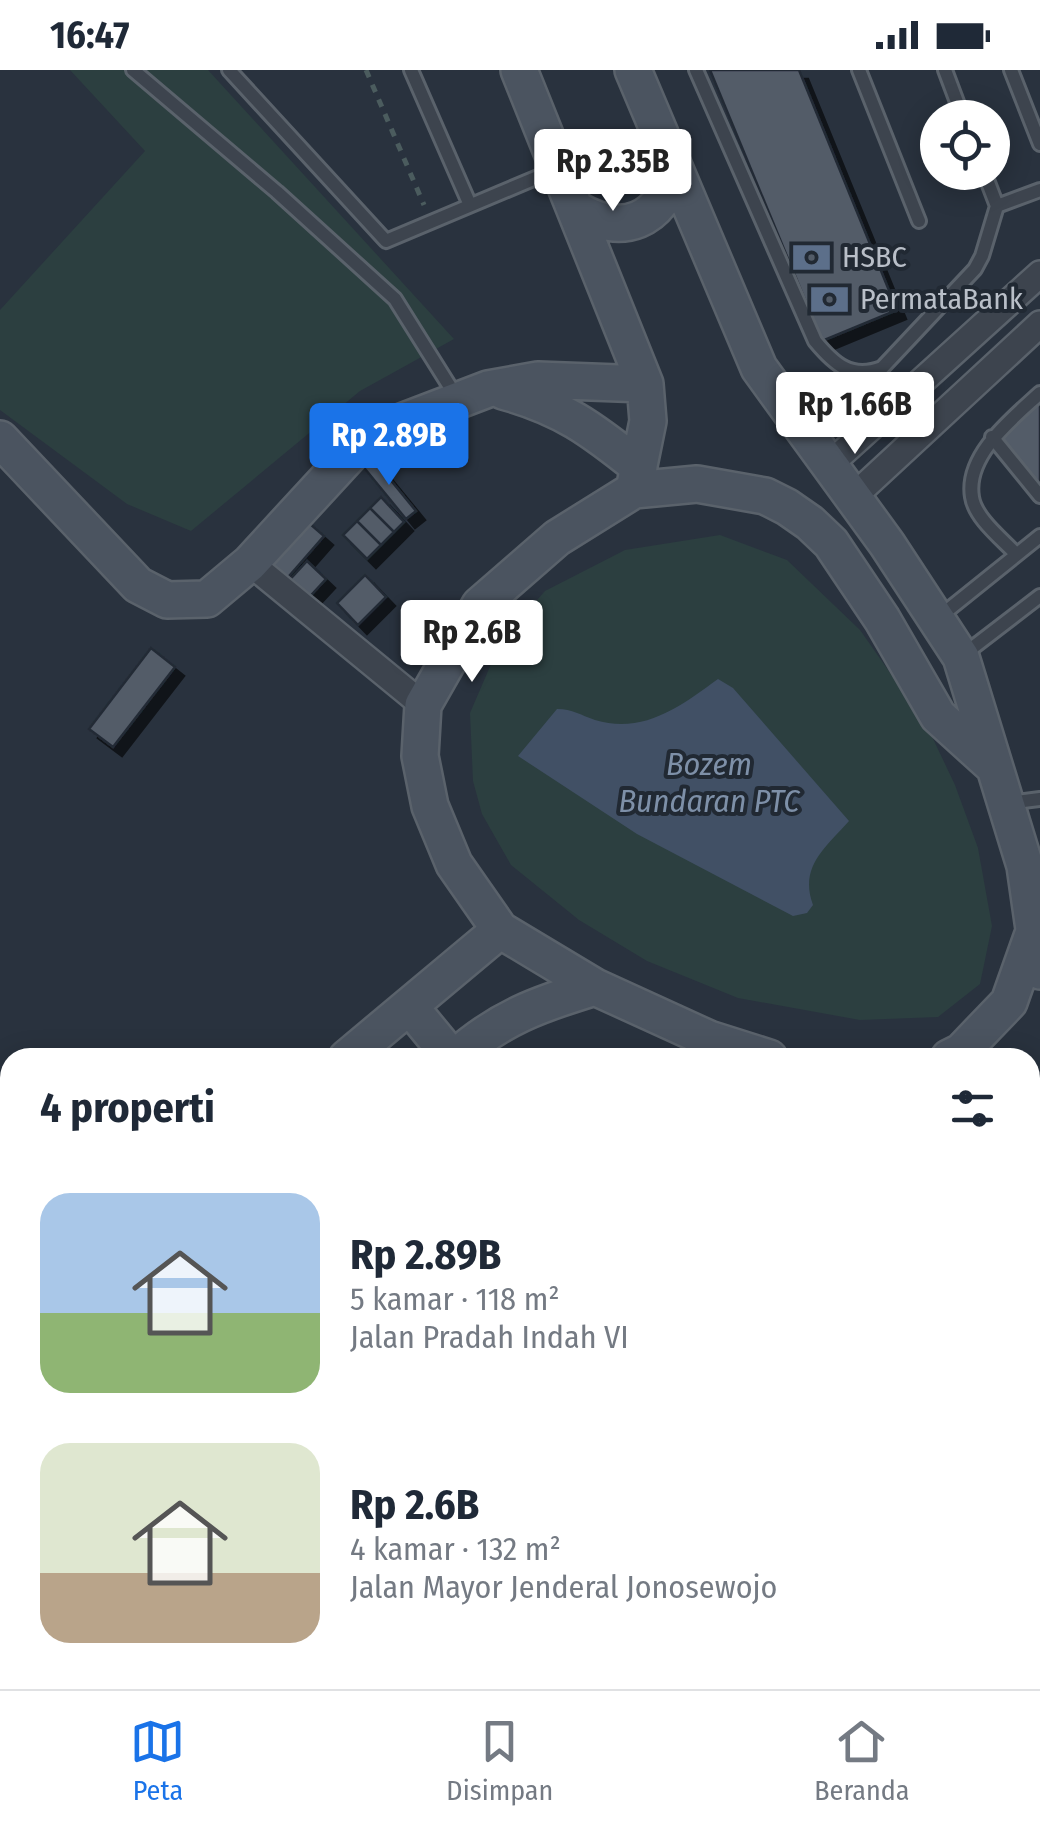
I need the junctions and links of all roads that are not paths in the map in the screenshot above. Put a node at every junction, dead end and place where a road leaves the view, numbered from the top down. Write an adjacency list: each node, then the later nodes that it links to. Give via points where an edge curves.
1 (133, 70): 25 (lane, via 395,300)
2 (229, 70): 16 (lane, via 386,241)
3 (411, 70): 16 (lane)
4 (519, 70): 12 (main road)
5 (633, 70): 13 (main road)
6 (696, 70): 17 (lane, via 814,341 838,367 867,374 882,368 975,268)
7 (859, 70): 19 (lane)
8 (944, 70): 10 (lane)
9 (1010, 70): 11 (lane)
10 (956, 100)
11 (1040, 144)
12 (559, 168): 16 (lane); 18 (main road)
13 (674, 169): 18 (main road, via 669,190 638,220 596,221); 28 (main road, via 759,368)
14 (991, 190): 17 (lane)
15 (1040, 190): 17 (lane)
16 (470, 205)
17 (997, 206)
18 (576, 210): 22 (main road)
19 (919, 221)
20 (1040, 274): 28 (street)
21 (1040, 324): 31 (street)
22 (646, 384): 23 (main road, via 538,380); 29 (main road, via 648,421)
23 (492, 388): 25 (main road); 29 (main road, via 546,403 584,424)
24 (1040, 393): 26 (lane)
25 (458, 400): 34 (main road, via 355,449)
26 (992, 437): 30 (lane); 33 (lane, via 972,497)
27 (0, 438): 34 (main road, via 138,585 167,600 207,599)
28 (828, 466): 31 (main road)
29 (636, 478): 38 (main road, via 480,605); 39 (main road, via 764,496 810,523 882,619 938,716)
30 (1040, 496)
31 (852, 498): 36 (main road)
32 (1040, 536): 33 (lane)
33 (1016, 554): 36 (lane)
34 (250, 563): 38 (street)
35 (1040, 596): 37 (lane)
36 (938, 618): 37 (main road)
37 (961, 656): 39 (main road)
38 (423, 706): 42 (main road, via 420,756 430,806 454,864)
39 (996, 768): 40 (main road)
40 (1023, 801): 41 (main road)
41 (1032, 870): 43 (main road)
42 (500, 930): 45 (main road); 46 (main road)
43 (1032, 936): 44 (main road); 51 (main road, via 1009,1002)
44 (1040, 970)
45 (595, 987): 49 (main road, via 532,1006); 50 (main road)
46 (410, 1007): 47 (main road); 48 (main road)
47 (360, 1048)
48 (445, 1048)
49 (465, 1048)
50 (737, 1048)
51 (966, 1048)

